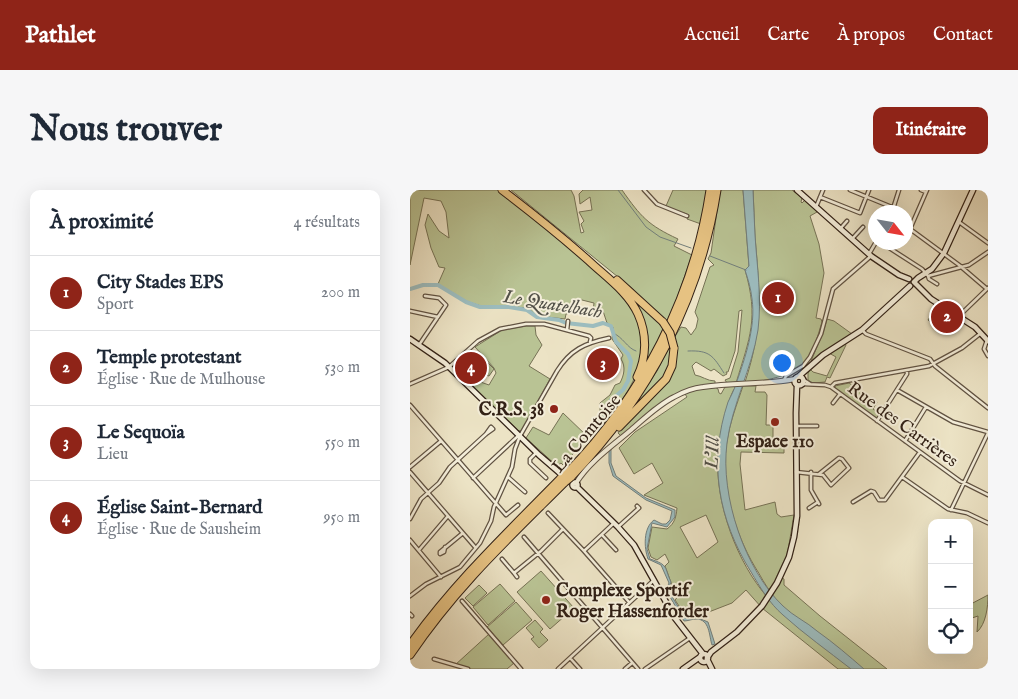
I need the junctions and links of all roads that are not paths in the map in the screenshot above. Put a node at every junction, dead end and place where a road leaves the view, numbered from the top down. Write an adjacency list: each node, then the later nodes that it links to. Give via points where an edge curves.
1 (502, 190): 65 (highway, via 572,246 634,306 644,330 645,350 642,365)
2 (509, 190): 75 (highway, bridge, via 659,318 670,333 674,348 672,366 666,379)
3 (644, 190): 19 (street, via 657,204)
4 (710, 190): 65 (highway, La Comtoise, via 695,257 674,316 648,366)
5 (717, 190): 75 (highway, La Comtoise, via 701,260 679,318 637,396)
6 (797, 190): 18 (main road)
7 (823, 190): 14 (street)
8 (851, 190): 15 (street)
9 (869, 190): 15 (street)
10 (900, 190): 17 (street)
11 (921, 190): 13 (street)
12 (973, 190): 21 (main road)
13 (926, 191): 22 (street)
14 (820, 197): 15 (street, via 860,213); 18 (street)
15 (866, 197): 16 (street)
16 (886, 205)
17 (895, 205)
18 (816, 207): 24 (main road)
19 (687, 216)
20 (847, 221): 24 (street)
21 (957, 221): 27 (street); 31 (main road)
22 (913, 222)
23 (863, 227): 26 (street)
24 (840, 228): 26 (main road)
25 (913, 231): 31 (street)
26 (852, 239): 32 (main road)
27 (988, 243)
28 (872, 250): 32 (street)
29 (892, 250): 34 (street)
30 (988, 252): 33 (street, via 972,263)
31 (944, 253): 33 (street); 34 (main road)
32 (870, 255): 35 (main road); 55 (street, via 833,288 821,334 810,357 803,366 786,376)
33 (960, 266): 34 (street); 37 (street)
34 (927, 274): 35 (main road); 36 (street)
35 (911, 282): 40 (main road); 44 (main road)
36 (937, 284)
37 (988, 288): 40 (street)
38 (425, 296): 41 (street, via 439,298 446,305)
39 (410, 311): 41 (street)
40 (959, 316): 47 (main road)
41 (438, 317): 50 (street)
42 (568, 323): 43 (street)
43 (567, 330): 49 (street, via 589,336); 53 (street, via 536,323 500,329 478,341)
44 (862, 330): 52 (street); 56 (main road, via 810,365)
45 (988, 333): 47 (street)
46 (609, 338): 49 (street)
47 (984, 338): 51 (street); 52 (street)
48 (410, 339): 50 (main road)
49 (590, 342): 71 (street, via 563,362)
50 (419, 345): 53 (main road)
51 (988, 356)
52 (934, 363): 54 (street); 64 (street)
53 (449, 367): 57 (street); 71 (main road)
54 (907, 370): 58 (street); 59 (street)
55 (786, 380): 56 (street); 87 (street, via 696,388 674,397 611,446 582,474)
56 (800, 381): 58 (street); 67 (main road)
57 (410, 384)
58 (831, 387): 60 (street, Rue des Carrières)
59 (897, 390): 63 (street); 66 (street)
60 (840, 394): 61 (street); 66 (street, Rue des Carrières)
61 (833, 403)
62 (410, 405): 72 (street)
63 (926, 407): 69 (street, via 952,422); 73 (street)
64 (988, 408)
65 (614, 419): 87 (highway, La Comtoise, via 581,458)
66 (877, 421): 73 (street, Rue des Carrières)
67 (796, 426): 68 (street); 80 (main road)
68 (817, 426)
69 (988, 432): 88 (street)
70 (486, 434): 77 (street)
71 (520, 436): 74 (main road); 83 (street); 85 (street)
72 (441, 441): 77 (street); 78 (street)
73 (905, 441): 76 (street, Rue des Carrières)
74 (537, 452): 86 (street, via 530,463); 87 (main road)
75 (594, 452): 87 (highway, La Comtoise)
76 (920, 452): 84 (street); 88 (street, Rue des Carrières)
77 (458, 460): 85 (street); 89 (street)
78 (410, 468)
79 (410, 472): 89 (street)
80 (796, 472): 81 (street); 127 (main road, via 797,516 790,552 777,583 747,622)
81 (811, 472): 82 (street); 96 (street, via 811,490 818,503)
82 (822, 474): 82 (street, via 839,458 849,467 832,484)
83 (508, 477): 90 (street); 93 (street)
84 (902, 477): 92 (street, via 885,500 879,500 871,491); 97 (street)
85 (473, 478): 93 (street)
86 (546, 478)
87 (569, 480): 102 (main road); 124 (highway, La Comtoise, via 466,574); 125 (highway, La Comtoise, via 470,577)
88 (963, 483): 91 (street, Rue des Carrières); 97 (street)
89 (428, 492): 99 (street); 100 (street)
90 (525, 492)
91 (988, 495)
92 (853, 502)
93 (495, 503): 94 (street, via 506,515); 108 (street, via 491,521)
94 (518, 505)
95 (638, 506): 102 (street)
96 (809, 508)
97 (951, 510): 101 (street)
98 (548, 513): 103 (street)
99 (448, 516): 104 (street); 110 (street)
100 (410, 519)
101 (988, 523)
102 (616, 525): 105 (street); 118 (main road, via 634,545)
103 (564, 529): 112 (street); 113 (street)
104 (462, 533): 108 (street); 109 (street)
105 (602, 535): 111 (street); 112 (street)
106 (524, 537): 113 (street)
107 (410, 540): 110 (street)
108 (475, 547): 116 (street, via 460,567)
109 (445, 548)
110 (419, 550): 116 (street)
111 (616, 550)
112 (584, 551): 121 (street)
113 (537, 552): 115 (street); 122 (street)
114 (502, 559): 115 (street)
115 (514, 572): 117 (street)
116 (441, 577): 119 (street)
117 (517, 577)
118 (654, 580): 121 (street); 123 (main road)
119 (410, 596)
120 (462, 601): 131 (street)
121 (629, 602): 122 (street)
122 (602, 628): 126 (street); 129 (street)
123 (690, 638): 127 (main road); 136 (street)
124 (410, 645)
125 (410, 655)
126 (570, 658): 132 (street); 133 (street)
127 (703, 658): 137 (main road); 138 (main road); 139 (main road)
128 (434, 659): 130 (street)
129 (632, 663): 134 (street); 135 (street)
130 (468, 669)
131 (521, 669)
132 (558, 669)
133 (580, 669)
134 (625, 669)
135 (638, 669)
136 (645, 669)
137 (683, 669)
138 (688, 669)
139 (711, 669)

